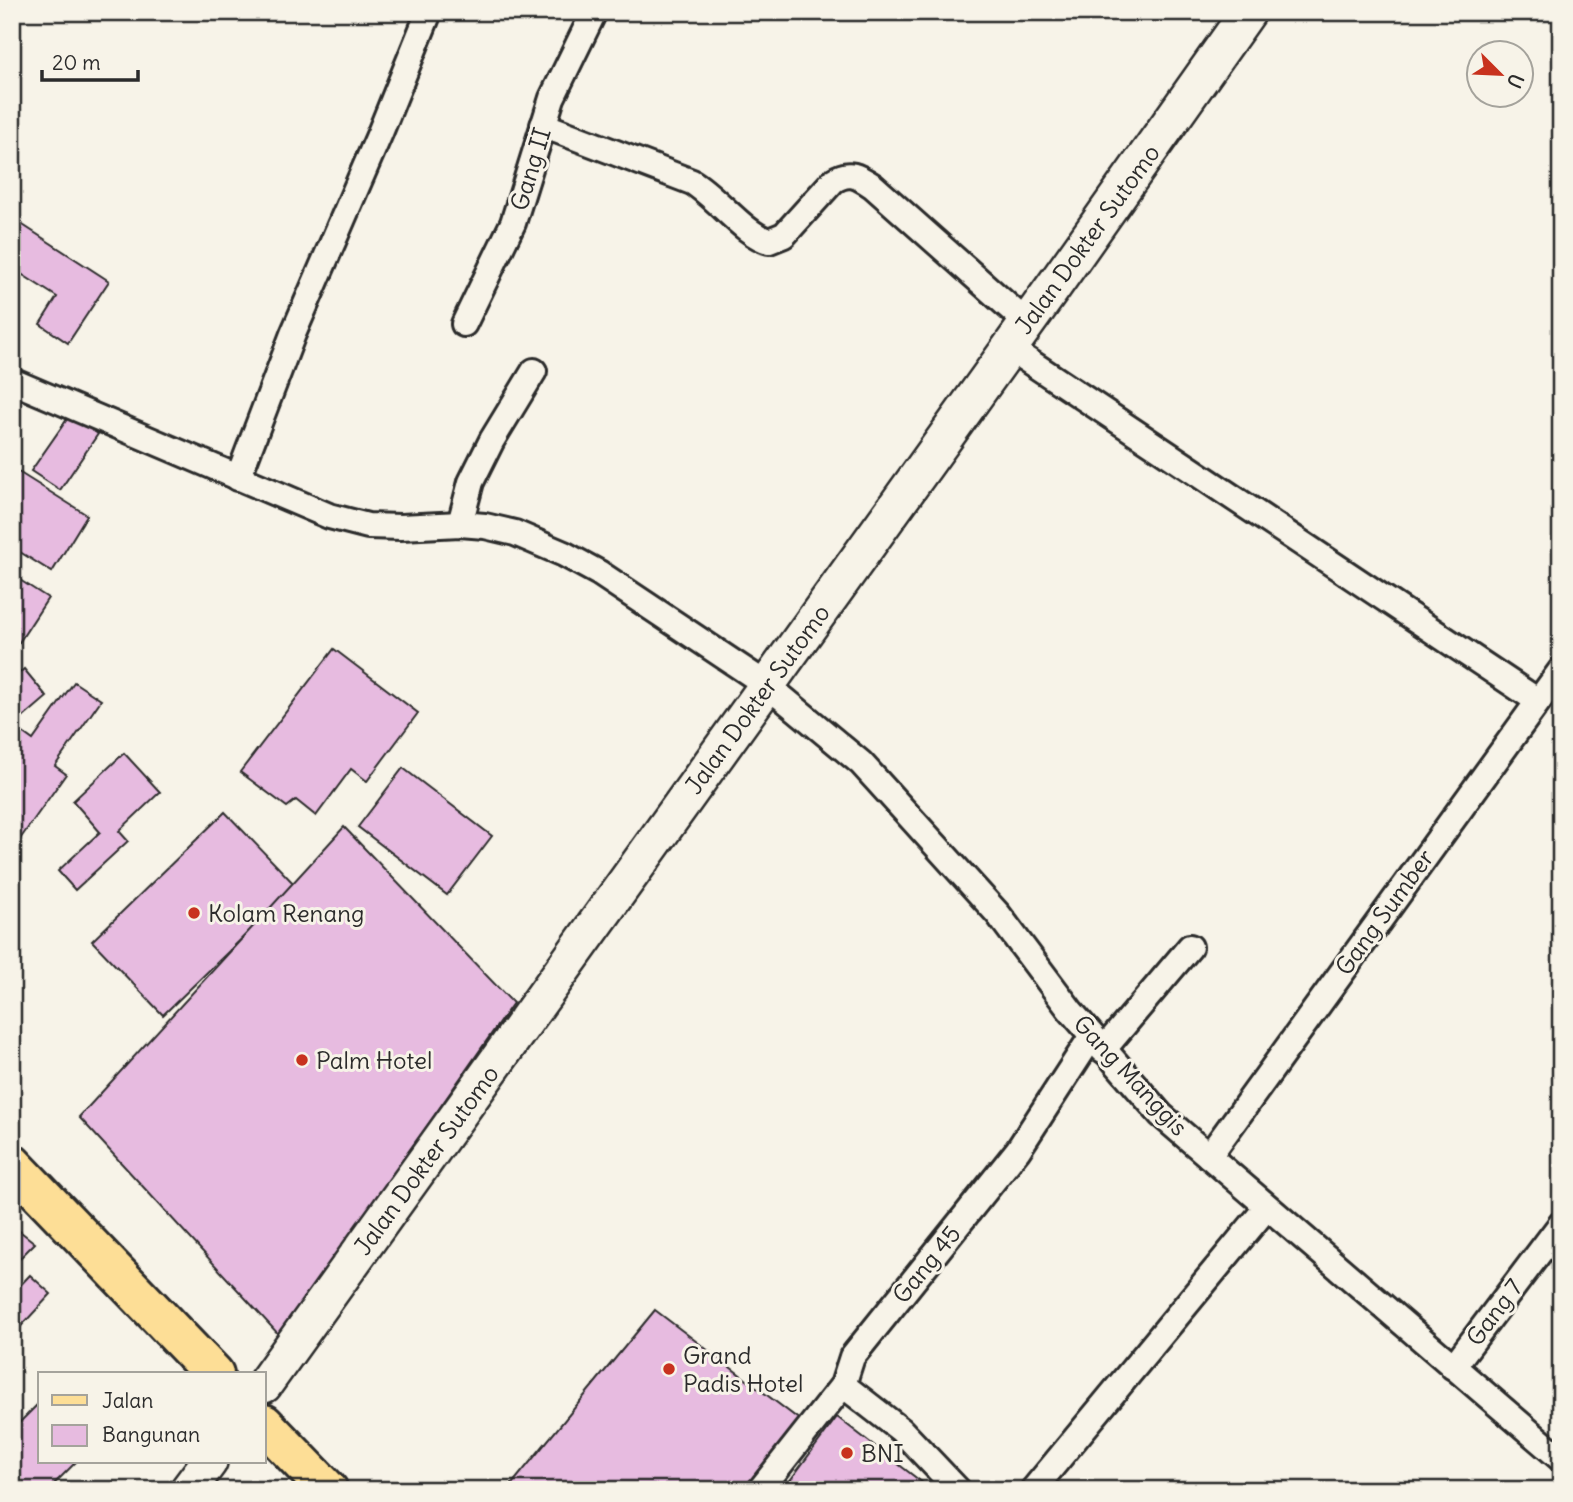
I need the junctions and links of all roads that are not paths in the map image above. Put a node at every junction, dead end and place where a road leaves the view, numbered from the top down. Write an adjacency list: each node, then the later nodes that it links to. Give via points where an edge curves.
1 (429, 12): 9 (street, via 293,334)
2 (594, 12): 4 (street, Gang II)
3 (1248, 12): 6 (street, Jalan Dokter Sutomo)
4 (543, 125): 5 (street, Gang II, via 513,223); 6 (street, via 691,182 754,235 769,241 784,235 833,181 842,175 856,175 873,186)
5 (464, 324)
6 (1018, 335): 12 (street, Jalan Dokter Sutomo); 13 (street)
7 (534, 372): 10 (street, via 471,482)
8 (12, 381): 9 (street, Gang Manggis)
9 (238, 478): 10 (street, Gang Manggis, via 329,516 368,526)
10 (460, 524): 12 (street, Gang Manggis, via 515,533 564,554)
11 (1561, 670): 13 (street, Gang Sumber)
12 (767, 685): 15 (street, Gang Manggis, via 861,763 998,914); 22 (street, Jalan Dokter Sutomo)
13 (1538, 701): 16 (street, Gang Sumber)
14 (1190, 947): 15 (street, Gang 45)
15 (1097, 1043): 16 (street, Gang Manggis, via 1161,1115); 23 (street, Gang 45, via 1018,1150 852,1357)
16 (1209, 1156): 18 (street, Gang Manggis)
17 (12, 1164): 21 (main road)
18 (1267, 1207): 20 (street, Gang Manggis); 31 (street)
19 (1561, 1224): 20 (street, Gang 7)
20 (1453, 1367): 25 (street, Gang Manggis)
21 (212, 1372)
22 (266, 1382)
23 (843, 1385): 29 (street, Gang 45); 30 (street, via 901,1430)
24 (266, 1426): 28 (main road)
25 (1561, 1459)
26 (208, 1464): 27 (street)
27 (188, 1490)
28 (328, 1490)
29 (760, 1490)
30 (958, 1490)
31 (1033, 1490)

